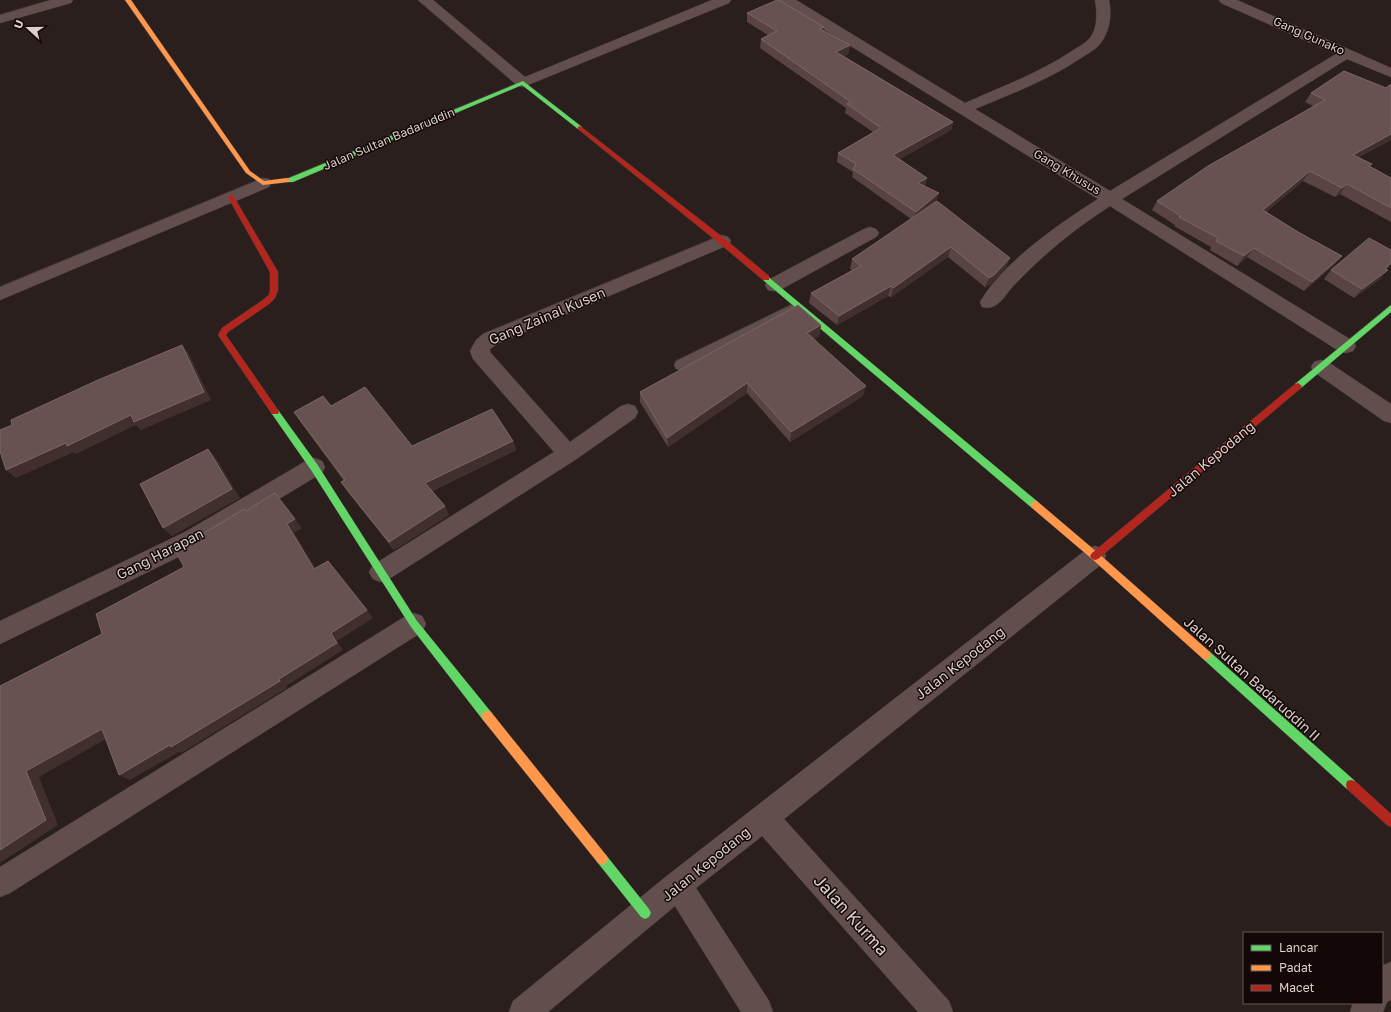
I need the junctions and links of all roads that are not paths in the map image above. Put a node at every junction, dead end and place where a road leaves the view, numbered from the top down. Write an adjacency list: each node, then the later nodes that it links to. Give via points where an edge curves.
1 (66, 0): 8 (street)
2 (128, 0): 13 (street, via 248,172)
3 (425, 0): 11 (street)
4 (724, 0): 11 (street, Jalan Sultan Badaruddin)
5 (786, 0): 12 (street, Gang Khusus)
6 (1102, 0): 12 (street, via 1102,28 1095,41 1050,71)
7 (1226, 0): 9 (street, Gang Gunako)
8 (0, 19)
9 (1347, 53): 10 (street, Gang Gunako); 15 (street)
10 (1391, 73)
11 (523, 82): 13 (street, Jalan Sultan Badaruddin, via 291,180); 17 (street, Jalan Sultan Badaruddin II)
12 (963, 109): 15 (street, Gang Khusus)
13 (263, 183): 14 (street)
14 (231, 197): 19 (street); 29 (street, via 274,272 274,290 266,302 225,330 222,335)
15 (1111, 199): 20 (street, via 1050,240 1004,282); 23 (street, Gang Khusus)
16 (870, 233): 18 (street)
17 (722, 241): 18 (street, Jalan Sultan Badaruddin II); 28 (street, Gang Zainal Kusen, via 490,339 480,348 480,354)
18 (774, 285): 21 (street, Jalan Sultan Badaruddin II)
19 (0, 294)
20 (989, 302)
21 (799, 306): 24 (lane); 30 (street, Jalan Sultan Badaruddin II)
22 (1391, 308): 23 (street, Jalan Kepodang)
23 (1346, 346): 25 (street, Jalan Kepodang)
24 (681, 365)
25 (1321, 367): 27 (street); 30 (street, Jalan Kepodang)
26 (628, 412): 28 (street)
27 (1391, 415)
28 (568, 454): 31 (street)
29 (314, 467): 31 (street); 33 (street, Gang Harapan, via 193,539)
30 (1095, 556): 34 (street, Jalan Kepodang); 35 (street, Jalan Sultan Badaruddin II)
31 (381, 572): 32 (street)
32 (414, 624): 36 (street); 38 (street)
33 (0, 633)
34 (764, 817): 37 (street, Jalan Kepodang); 44 (street, Jalan Kurma)
35 (1391, 821)
36 (0, 883)
37 (678, 885): 38 (street, Jalan Kepodang); 43 (street)
38 (644, 913): 42 (street, Jalan Kepodang)
39 (1391, 977): 40 (street)
40 (1383, 988)
41 (1371, 1004): 45 (street)
42 (524, 1012)
43 (758, 1012)
44 (938, 1012)
45 (1365, 1012)

